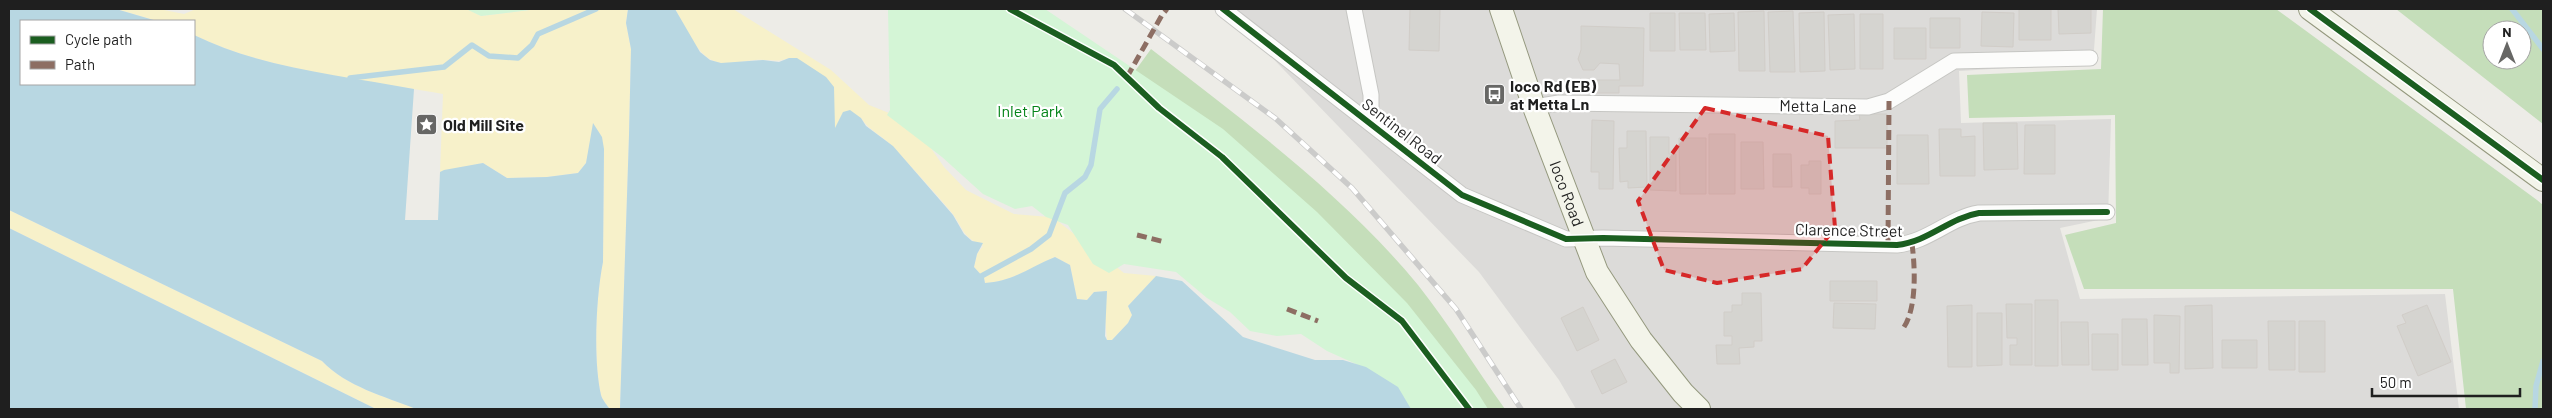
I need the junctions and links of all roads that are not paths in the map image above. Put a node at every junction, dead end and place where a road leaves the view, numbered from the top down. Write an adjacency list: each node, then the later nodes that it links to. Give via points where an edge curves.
1 (1223, 9): 7 (street, Sentinel Road)
2 (1354, 9): 7 (street, via 1371,95)
3 (1501, 9): 6 (main road, Ioco Road)
4 (2310, 9): 8 (main road)
5 (2090, 58): 6 (street, Metta Lane, via 1954,62 1889,101 1868,107 1559,103)
6 (1534, 107): 10 (main road, Ioco Road)
7 (1371, 124): 10 (street, Sentinel Road, via 1462,195 1566,239)
8 (2540, 177)
9 (2107, 212): 10 (street, Clarence Street, via 1979,213 1962,216 1912,244 1897,246)
10 (1583, 239): 11 (main road, Ioco Road, via 1598,272 1641,340)
11 (1699, 409)

